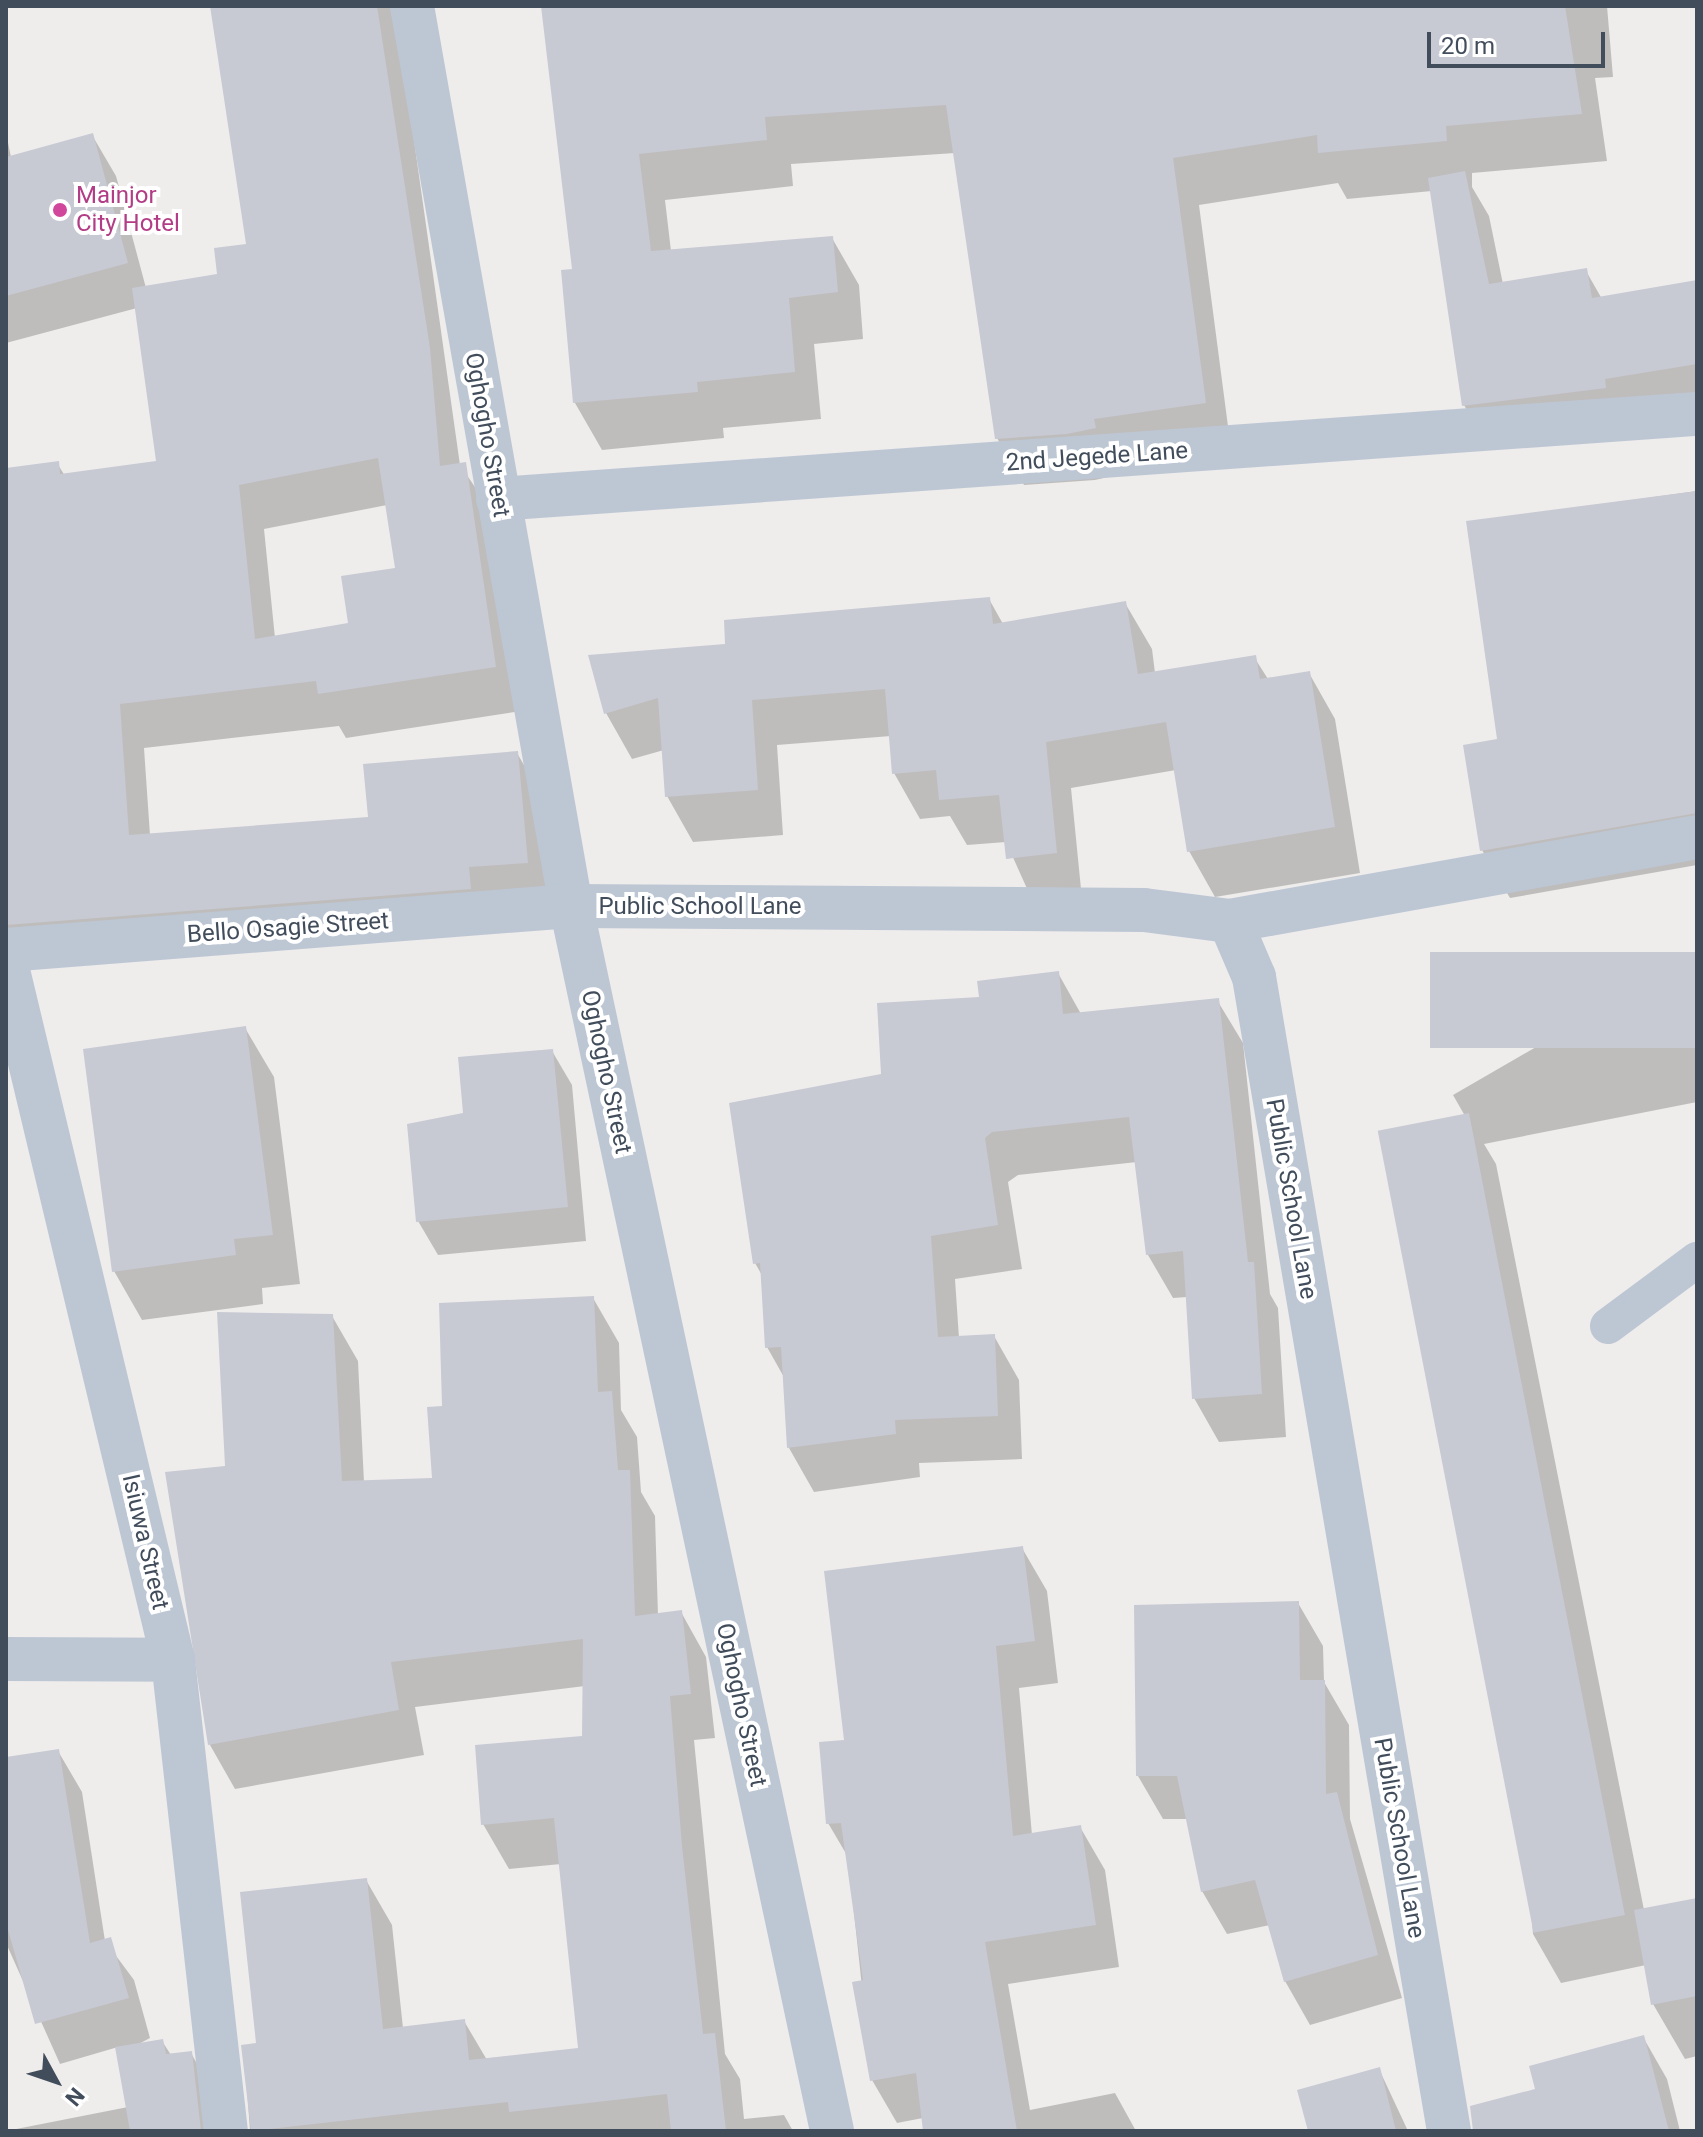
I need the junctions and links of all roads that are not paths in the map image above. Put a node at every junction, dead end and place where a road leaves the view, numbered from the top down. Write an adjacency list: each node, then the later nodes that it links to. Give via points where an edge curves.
1 (412, 6): 3 (street, Oghogho Street)
2 (1697, 414): 3 (street, 2nd Jegede Lane)
3 (498, 499): 5 (street, Oghogho Street)
4 (1697, 837): 6 (street)
5 (571, 906): 6 (street, Public School Lane, via 1144,910); 7 (street, Bello Osagie Street); 14 (street, Oghogho Street)
6 (1230, 921): 15 (street, Public School Lane, via 1254,977)
7 (6, 950)
8 (6, 962): 12 (street, Isiuwa Street)
9 (1697, 1260): 10 (lane)
10 (1608, 1326)
11 (6, 1659): 12 (street)
12 (173, 1660): 13 (street, Isiuwa Street)
13 (226, 2131)
14 (832, 2131)
15 (1449, 2131)

